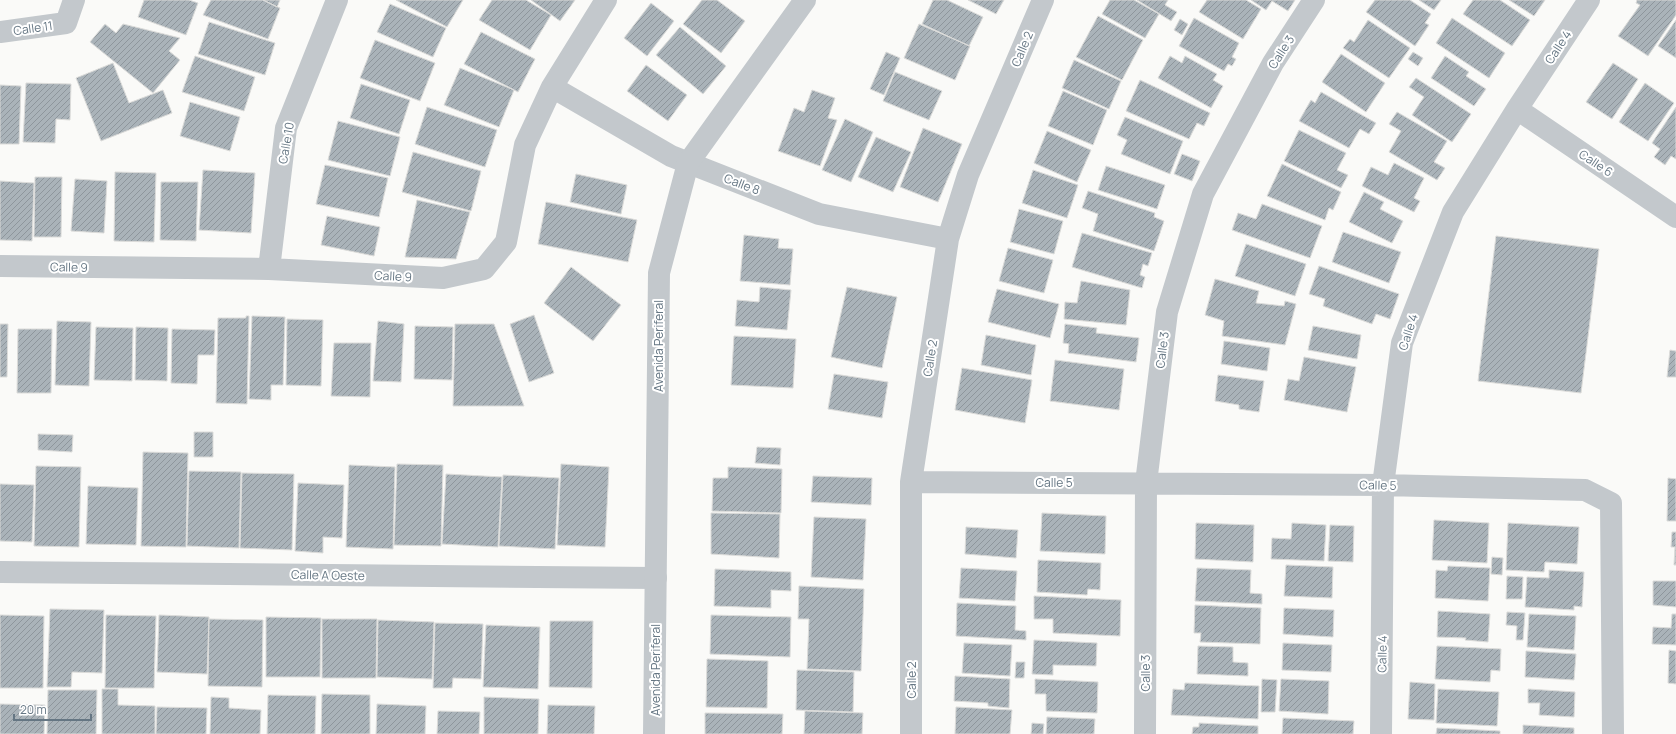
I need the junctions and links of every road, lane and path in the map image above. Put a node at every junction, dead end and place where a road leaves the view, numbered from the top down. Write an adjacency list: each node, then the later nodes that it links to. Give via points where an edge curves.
1 (74, 0): 8 (street, Calle 11, via 66,23)
2 (337, 0): 15 (street, Calle 10, via 286,128)
3 (606, 0): 9 (street, Calle 9)
4 (805, 0): 11 (street, Avenida Periferal)
5 (1043, 0): 13 (street, Calle 2, via 968,175)
6 (1314, 0): 17 (street, Calle 3, via 1273,62 1203,194 1167,312)
7 (1589, 0): 10 (street, Calle 4)
8 (0, 32)
9 (552, 87): 11 (street, Calle 8, via 671,156); 15 (street, Calle 9, via 525,145 506,242 484,269 443,278)
10 (1517, 109): 12 (street, Calle 6); 18 (street, Calle 4, via 1453,212 1402,343)
11 (688, 163): 13 (street, Calle 8, via 819,214); 20 (street, Avenida Periferal, via 659,273)
12 (1676, 217)
13 (948, 239): 16 (street, Calle 2)
14 (0, 266): 15 (street, Calle 9)
15 (269, 269)
16 (911, 482): 17 (street, Calle 5); 22 (street, Calle 2)
17 (1146, 483): 18 (street, Calle 5); 23 (street, Calle 3)
18 (1383, 485): 24 (street, Calle 4); 25 (street, Calle 5, via 1585,490 1611,503)
19 (0, 572): 20 (street, Calle A Oeste)
20 (656, 578): 21 (street, Avenida Periferal)
21 (654, 734)
22 (910, 734)
23 (1145, 734)
24 (1381, 734)
25 (1613, 734)

